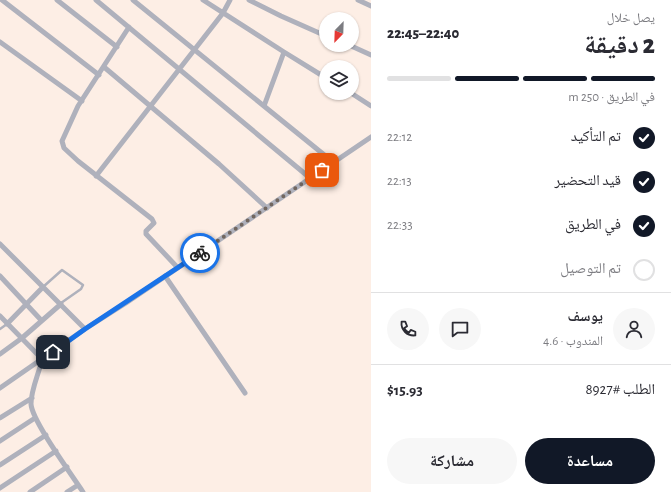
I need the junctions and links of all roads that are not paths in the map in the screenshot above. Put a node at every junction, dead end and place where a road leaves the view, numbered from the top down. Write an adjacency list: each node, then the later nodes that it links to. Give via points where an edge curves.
1 (2, 0): 22 (street)
2 (57, 0): 14 (street)
3 (96, 0): 11 (street)
4 (133, 0): 15 (street)
5 (203, 0): 10 (street)
6 (249, 0): 12 (street)
7 (358, 0): 9 (street)
8 (228, 1): 10 (street)
9 (371, 6)
10 (223, 12): 15 (street); 17 (street)
11 (129, 27): 14 (street); 20 (street)
12 (319, 33)
13 (0, 42): 24 (street)
14 (116, 47): 19 (street)
15 (193, 49): 20 (street); 26 (street)
16 (359, 50): 18 (street)
17 (284, 52): 21 (street); 26 (street)
18 (371, 55)
19 (104, 67): 22 (street); 25 (street)
20 (179, 69): 25 (street); 31 (street)
21 (319, 74)
22 (98, 75): 24 (street)
23 (359, 98): 27 (street)
24 (82, 101): 30 (street, via 62,142 67,152)
25 (150, 106): 30 (street); 32 (street)
26 (264, 106): 29 (street)
27 (371, 106)
28 (371, 137): 29 (street)
29 (333, 162): 31 (street)
30 (96, 176): 34 (street, via 152,219 154,223 146,234)
31 (310, 178): 32 (street)
32 (267, 208): 34 (street)
33 (0, 244): 37 (street)
34 (178, 268): 36 (street)
35 (0, 276): 38 (street)
36 (166, 276): 44 (street); 49 (street)
37 (43, 287): 38 (street); 39 (street); 39 (lane, via 62,270 83,285)
38 (26, 304): 41 (street); 42 (street)
39 (61, 304): 41 (street); 44 (street)
40 (0, 316): 42 (street)
41 (41, 320): 45 (street)
42 (7, 324): 43 (lane); 45 (street)
43 (0, 329)
44 (85, 329): 47 (street)
45 (22, 338): 46 (street); 47 (street)
46 (0, 354)
47 (42, 359): 48 (street); 50 (street)
48 (0, 388)
49 (245, 393)
50 (32, 398): 51 (street); 52 (street, via 32,412)
51 (0, 418)
52 (35, 418): 53 (street); 54 (street)
53 (46, 435): 55 (street); 56 (street)
54 (0, 441)
55 (56, 451): 57 (street); 59 (street)
56 (0, 465)
57 (67, 467): 58 (street); 60 (street)
58 (78, 485): 61 (street); 62 (street)
59 (0, 488)
60 (30, 492)
61 (67, 492)
62 (83, 492)

